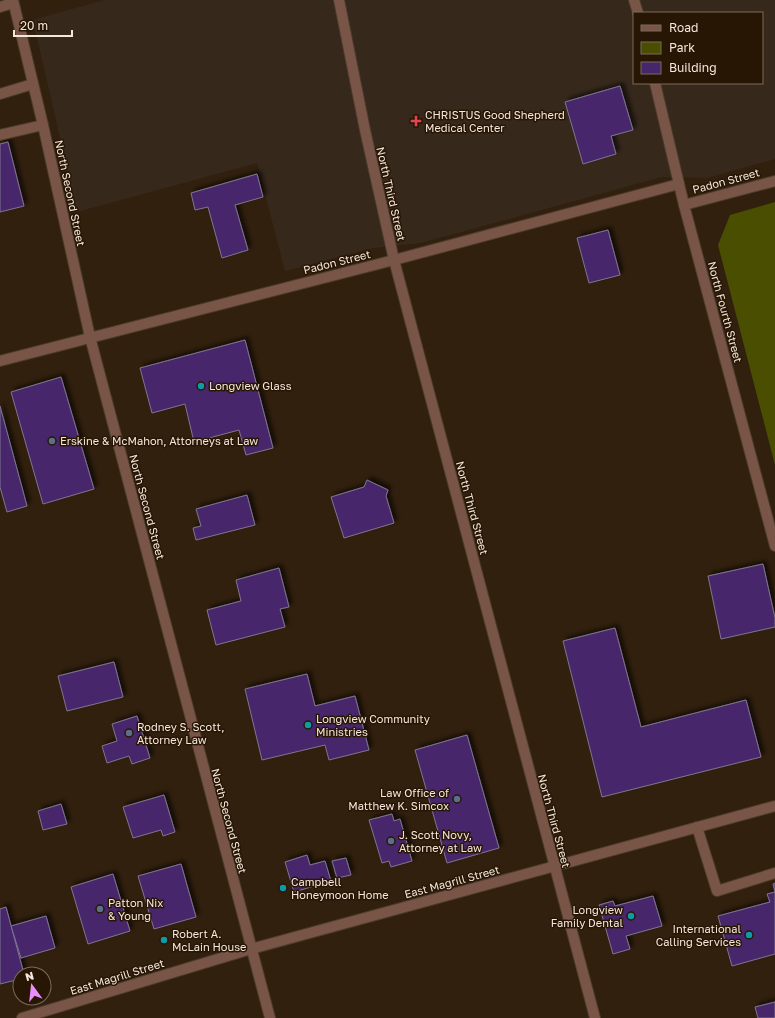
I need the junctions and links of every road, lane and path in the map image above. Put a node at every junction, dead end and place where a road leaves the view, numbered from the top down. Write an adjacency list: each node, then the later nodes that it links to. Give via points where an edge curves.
1 (339, 0): 14 (street, North Third Street, via 364,130)
2 (634, 0): 5 (street)
3 (13, 2): 4 (street); 6 (street, North Second Street)
4 (0, 7)
5 (638, 12)
6 (33, 84): 8 (street); 9 (street, North Second Street)
7 (655, 84): 12 (street, North Fourth Street)
8 (0, 94)
9 (43, 124): 10 (street); 15 (street, North Second Street)
10 (0, 135)
11 (775, 181): 13 (street, Padon Street)
12 (679, 184): 13 (street, North Fourth Street); 14 (street, Padon Street)
13 (684, 205): 17 (street, North Fourth Street)
14 (394, 260): 15 (street, Padon Street); 20 (street, North Third Street)
15 (90, 337): 16 (street, Padon Street); 22 (street, North Second Street)
16 (0, 361)
17 (775, 546)
18 (775, 806): 19 (street, East Magrill Street)
19 (697, 827): 20 (street, East Magrill Street); 21 (street, via 717,892)
20 (554, 866): 22 (street, East Magrill Street); 25 (street, North Third Street)
21 (775, 873)
22 (250, 949): 23 (street, East Magrill Street); 24 (street, North Second Street)
23 (22, 1018)
24 (270, 1018)
25 (595, 1018)

